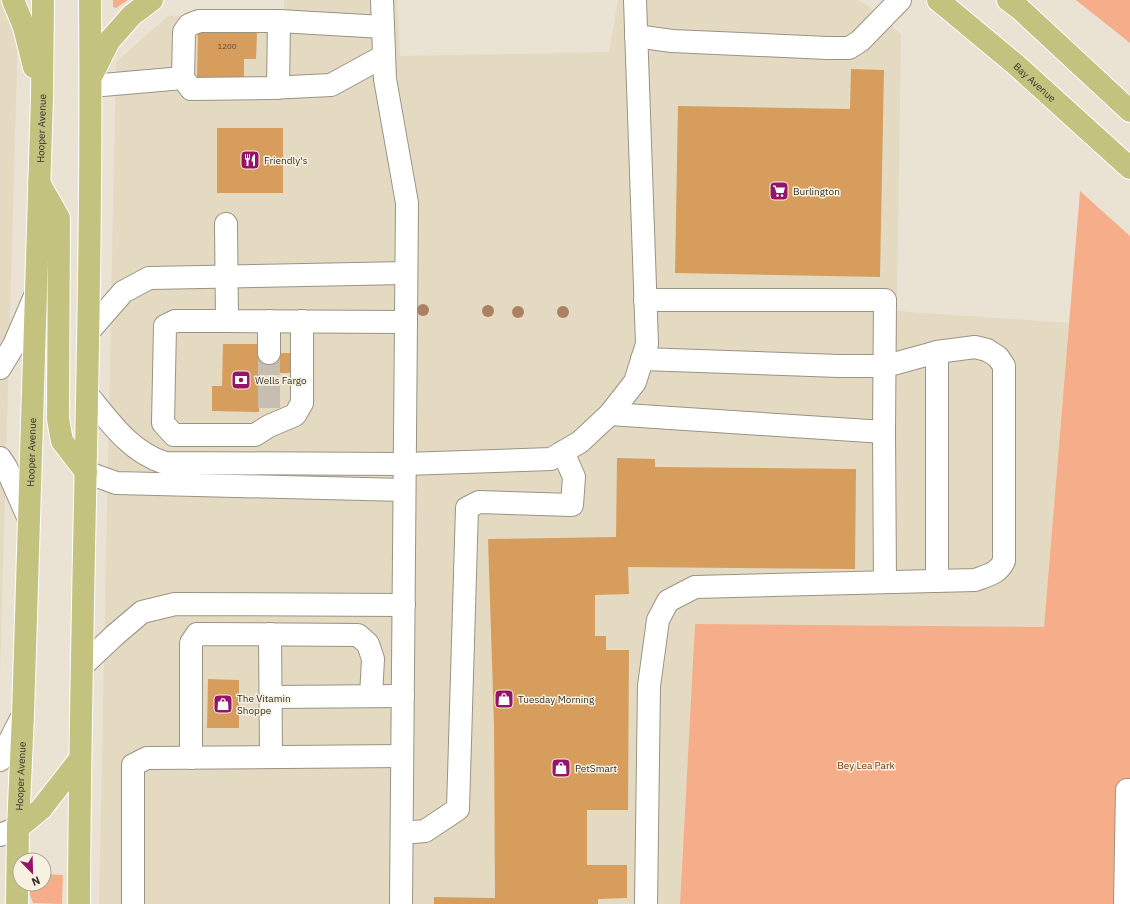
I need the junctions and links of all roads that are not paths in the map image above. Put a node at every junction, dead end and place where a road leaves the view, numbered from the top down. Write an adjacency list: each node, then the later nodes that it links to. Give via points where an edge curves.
1 (14, 0): 17 (main road, via 24,27)
2 (43, 0): 17 (main road, Hooper Avenue)
3 (90, 0): 15 (main road)
4 (152, 0): 15 (main road, via 132,15 109,41)
5 (382, 0): 11 (lane)
6 (635, 0): 12 (lane)
7 (900, 0): 12 (lane, via 849,48 672,41)
8 (938, 0): 19 (main road, Bay Avenue, via 1015,64)
9 (1008, 0): 18 (main road)
10 (279, 21): 11 (lane); 14 (lane, via 199,21 188,25 184,32); 16 (lane)
11 (383, 27): 13 (lane)
12 (636, 36): 25 (lane)
13 (384, 56): 16 (lane, via 331,85); 22 (lane, via 385,79 407,203)
14 (182, 78): 15 (lane); 16 (lane, via 191,89)
15 (91, 81): 30 (main road)
16 (278, 88)
17 (42, 97): 20 (main road, Hooper Avenue)
18 (1130, 111)
19 (1130, 168)
20 (39, 183): 24 (main road, Hooper Avenue); 42 (main road, via 59,218 58,419 62,441)
21 (226, 224): 23 (lane)
22 (406, 273): 23 (lane); 29 (lane)
23 (226, 277): 26 (lane); 30 (lane, via 149,278 123,292)
24 (35, 296): 35 (lane, via 14,344); 44 (main road, Hooper Avenue)
25 (645, 300): 33 (lane, via 647,344); 34 (lane, via 884,300)
26 (227, 321): 27 (lane); 28 (lane, via 175,320 164,326 163,423 174,435 255,435 295,415 302,403)
27 (269, 321): 28 (lane); 32 (lane)
28 (302, 321): 29 (lane)
29 (406, 322): 41 (lane)
30 (89, 331): 36 (main road)
31 (937, 352): 34 (lane); 45 (lane); 45 (lane, via 975,347 987,350 998,357 1004,366 1004,561 1000,570 974,580)
32 (269, 353)
33 (642, 359): 34 (lane); 37 (lane, via 635,382)
34 (886, 366): 38 (lane)
35 (0, 368)
36 (87, 394): 41 (lane, via 116,430 149,458 165,463); 42 (main road)
37 (610, 414): 38 (lane); 39 (lane, via 580,442)
38 (884, 432): 46 (lane)
39 (563, 452): 41 (lane, via 551,459); 61 (lane, via 574,477 572,505 479,502 467,508 458,810 425,831)
40 (0, 458): 44 (lane)
41 (405, 464): 43 (lane)
42 (86, 472): 43 (lane, via 116,483); 49 (main road)
43 (404, 490): 47 (lane)
44 (28, 517): 53 (main road, Hooper Avenue)
45 (937, 581): 46 (lane)
46 (885, 582): 66 (lane, via 695,587 668,601 658,620 649,686)
47 (404, 605): 49 (lane, via 175,604 142,612); 51 (lane)
48 (270, 634): 50 (lane, via 358,635 368,644 373,659); 52 (lane); 56 (lane, via 197,634 191,642)
49 (82, 666): 57 (main road)
50 (371, 696): 51 (lane); 52 (lane)
51 (403, 696): 54 (lane)
52 (270, 697): 55 (lane)
53 (23, 715): 58 (lane); 60 (main road, Hooper Avenue)
54 (402, 756): 55 (lane); 61 (lane)
55 (270, 757): 56 (lane)
56 (191, 758): 64 (lane, via 147,758 133,765)
57 (80, 759): 60 (main road, via 41,809); 63 (main road)
58 (0, 760)
59 (1130, 790): 67 (lane, via 1127,790)
60 (9, 832): 62 (main road, Hooper Avenue)
61 (402, 833): 65 (lane)
62 (17, 904)
63 (79, 904)
64 (133, 904)
65 (401, 904)
66 (646, 904)
67 (1125, 904)

